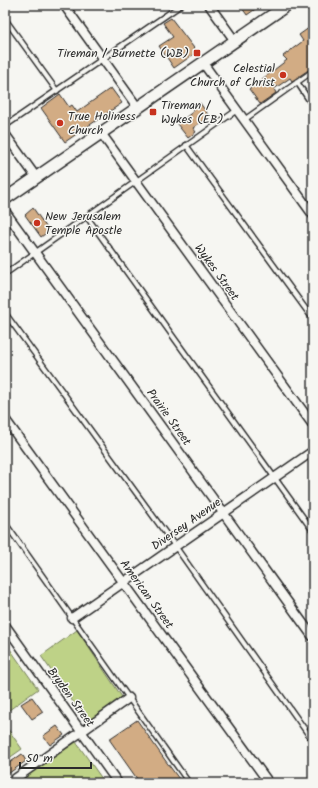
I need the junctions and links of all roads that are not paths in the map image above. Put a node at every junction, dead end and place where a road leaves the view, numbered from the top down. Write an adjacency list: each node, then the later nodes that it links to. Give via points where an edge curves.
1 (64, 5): 7 (street)
2 (182, 5): 7 (lane)
3 (209, 5): 6 (street)
4 (287, 5): 6 (street)
5 (5, 19): 11 (lane)
6 (235, 41): 8 (street)
7 (103, 59): 11 (lane); 13 (street)
8 (203, 63): 13 (street); 14 (street)
9 (313, 71): 10 (lane)
10 (296, 82): 12 (lane); 15 (lane)
11 (57, 91): 16 (lane)
12 (313, 106)
13 (138, 108): 17 (street)
14 (237, 110): 15 (street); 19 (lane)
15 (244, 120): 24 (street)
16 (5, 126)
17 (101, 133): 20 (street); 21 (street, Wykes Street)
18 (5, 134): 20 (street)
19 (186, 145): 21 (lane); 29 (lane)
20 (36, 177): 22 (street)
21 (137, 181): 25 (lane); 31 (street, Wykes Street)
22 (5, 199)
23 (5, 211): 26 (street, Prairie Street)
24 (313, 215)
25 (87, 216): 26 (lane); 33 (lane)
26 (35, 253): 27 (lane); 34 (street, Prairie Street)
27 (5, 274)
28 (5, 313): 37 (lane)
29 (313, 319)
30 (5, 419): 38 (street, American Street)
31 (313, 425)
32 (313, 451): 33 (street, Diversey Avenue)
33 (275, 478): 34 (street, Diversey Avenue); 36 (lane)
34 (223, 513): 37 (street, Diversey Avenue); 41 (street, Prairie Street)
35 (5, 523): 39 (lane)
36 (313, 531)
37 (175, 546): 38 (street, Diversey Avenue); 44 (lane)
38 (123, 582): 39 (street, Diversey Avenue); 48 (street, American Street)
39 (72, 618): 42 (lane)
40 (5, 625): 43 (street, Bryden Street)
41 (313, 637)
42 (129, 698): 43 (street); 47 (lane)
43 (81, 731): 45 (street); 46 (street, Bryden Street)
44 (313, 741)
45 (9, 783)
46 (118, 783)
47 (189, 783)
48 (269, 783)

